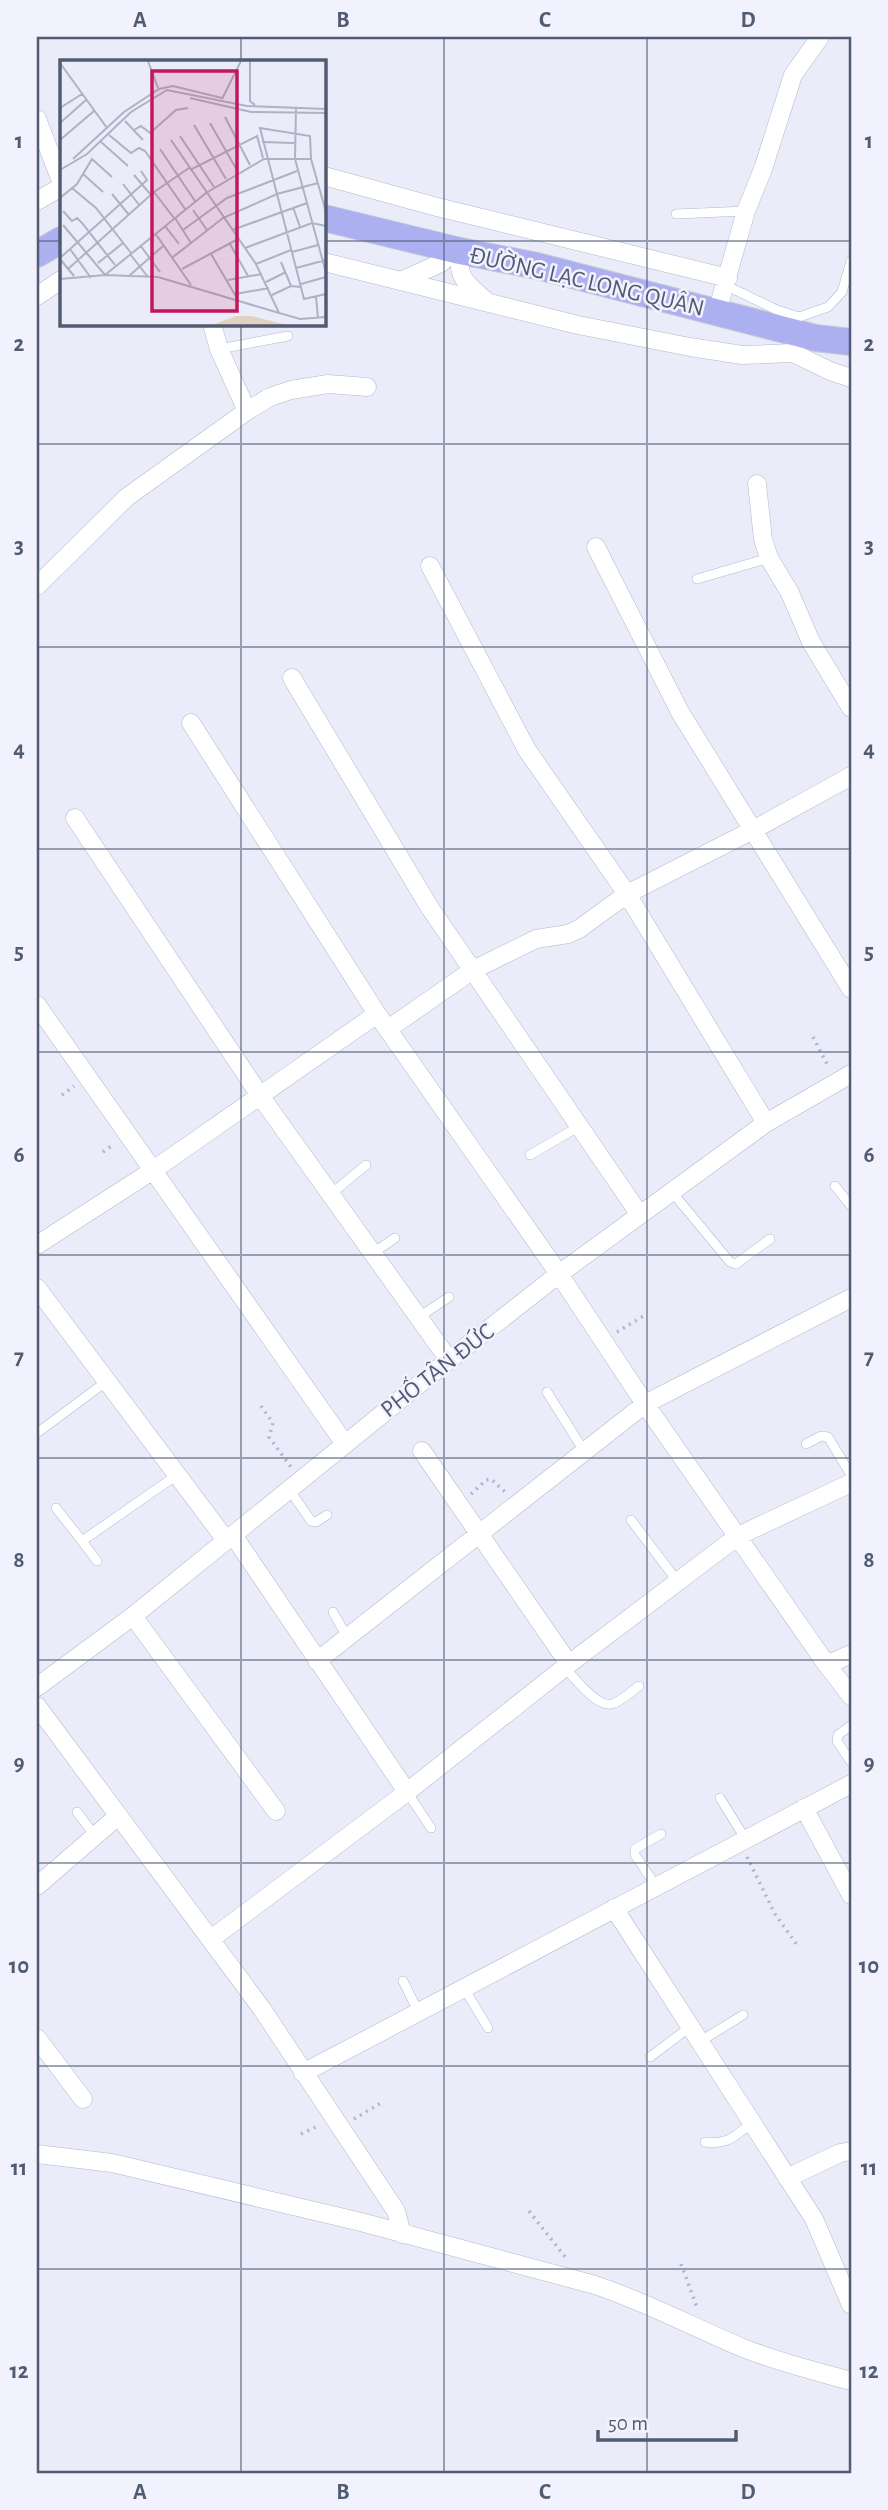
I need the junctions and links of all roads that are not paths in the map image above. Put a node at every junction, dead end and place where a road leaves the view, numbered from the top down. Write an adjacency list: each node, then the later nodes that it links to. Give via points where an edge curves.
1 (820, 37): 7 (street, via 793,75)
2 (37, 118): 4 (street)
3 (326, 177): 17 (street)
4 (60, 178)
5 (60, 188): 6 (street)
6 (37, 201)
7 (746, 211): 8 (lane); 17 (street)
8 (676, 214)
9 (326, 218): 11 (main road, ĐƯỜNG LẠC LONG QUÂN)
10 (60, 241): 12 (main road)
11 (457, 250): 15 (street, via 441,263); 19 (street, via 464,282); 20 (main road, ĐƯỜNG LẠC LONG QUÂN)
12 (37, 254)
13 (851, 261): 17 (lane, via 842,292 828,307 799,317)
14 (326, 262): 15 (street)
15 (403, 280): 19 (street)
16 (60, 281): 18 (street)
17 (726, 281): 20 (street)
18 (37, 296)
19 (489, 303): 23 (street, via 578,325 742,355)
20 (717, 312): 23 (main road, ĐƯỜNG LẠC LONG QUÂN)
21 (213, 326): 25 (street)
22 (288, 336): 25 (lane)
23 (794, 342): 24 (main road, ĐƯỜNG LẠC LONG QUÂN, via 817,338); 26 (street, via 830,371)
24 (851, 342)
25 (219, 349): 28 (street)
26 (851, 378)
27 (367, 387): 28 (street, via 328,384 291,390)
28 (247, 411): 34 (street, via 128,497)
29 (757, 484): 31 (street)
30 (596, 547): 40 (street, via 680,712)
31 (769, 558): 33 (lane); 36 (street)
32 (430, 566): 41 (street, via 527,750)
33 (697, 579)
34 (37, 586)
35 (292, 678): 42 (street, via 430,908)
36 (851, 708)
37 (191, 723): 45 (street)
38 (851, 776): 40 (street)
39 (75, 818): 48 (street)
40 (753, 830): 41 (street); 43 (street)
41 (627, 894): 42 (street, via 568,934 536,939); 49 (street)
42 (473, 970): 46 (street); 50 (street)
43 (851, 989)
44 (37, 1005): 53 (street)
45 (377, 1014): 46 (street); 48 (street)
46 (388, 1029): 63 (street)
47 (844, 1079): 49 (street, PHỐ TÂN ĐỨC)
48 (261, 1097): 53 (street); 56 (street)
49 (766, 1123): 55 (street, PHỐ TÂN ĐỨC)
50 (578, 1127): 51 (lane); 58 (street)
51 (530, 1155)
52 (366, 1164): 56 (lane)
53 (152, 1171): 61 (street); 73 (street)
54 (835, 1186): 57 (lane)
55 (672, 1192): 58 (street, PHỐ TÂN ĐỨC); 60 (lane, via 730,1262 736,1264)
56 (331, 1194): 62 (street)
57 (851, 1206)
58 (640, 1215): 63 (street, PHỐ TÂN ĐỨC)
59 (395, 1238): 62 (lane)
60 (770, 1239)
61 (37, 1245)
62 (373, 1253): 67 (street)
63 (559, 1274): 68 (street, PHỐ TÂN ĐỨC); 71 (street)
64 (37, 1287): 69 (street)
65 (450, 1297): 67 (lane)
66 (851, 1298): 71 (street)
67 (419, 1317): 68 (street)
68 (449, 1360): 73 (street, PHỐ TÂN ĐỨC)
69 (107, 1381): 72 (lane); 77 (street)
70 (547, 1392): 76 (lane)
71 (645, 1404): 76 (street); 85 (street)
72 (37, 1433)
73 (345, 1444): 80 (street, PHỐ TÂN ĐỨC)
74 (806, 1444): 78 (lane, via 828,1437)
75 (422, 1451): 84 (street)
76 (584, 1451): 84 (street)
77 (177, 1475): 86 (street); 87 (lane)
78 (851, 1475)
79 (851, 1483): 85 (street)
80 (295, 1484): 82 (lane, via 312,1521); 86 (street, PHỐ TÂN ĐỨC)
81 (56, 1508): 87 (lane)
82 (327, 1515)
83 (631, 1520): 89 (lane)
84 (480, 1533): 92 (street); 96 (street)
85 (738, 1536): 89 (street); 95 (street)
86 (229, 1537): 91 (street, PHỐ TÂN ĐỨC); 94 (street)
87 (82, 1541): 88 (lane)
88 (97, 1561)
89 (678, 1582): 96 (street)
90 (333, 1612): 92 (lane)
91 (133, 1616): 98 (street, PHỐ TÂN ĐỨC); 107 (street)
92 (347, 1637): 94 (street)
93 (851, 1654): 95 (street)
94 (317, 1661): 104 (street)
95 (827, 1665): 99 (street)
96 (567, 1666): 97 (lane, via 602,1703 612,1704); 104 (street)
97 (639, 1686)
98 (37, 1687)
99 (851, 1696)
100 (37, 1706): 109 (street)
101 (850, 1726): 102 (lane, via 837,1741)
102 (851, 1762)
103 (851, 1784): 106 (street)
104 (407, 1792): 110 (lane); 118 (street)
105 (720, 1798): 113 (lane)
106 (804, 1808): 113 (street); 116 (street)
107 (276, 1811)
108 (77, 1812): 112 (lane)
109 (117, 1817): 112 (street); 118 (street)
110 (431, 1828)
111 (661, 1834): 115 (lane, via 635,1849)
112 (96, 1836): 114 (street)
113 (743, 1841): 115 (street)
114 (37, 1886)
115 (656, 1886): 117 (street)
116 (851, 1895)
117 (614, 1908): 120 (street); 124 (street)
118 (211, 1939): 127 (street)
119 (403, 1981): 121 (lane)
120 (464, 1988): 121 (street); 123 (lane)
121 (418, 2011): 127 (street)
122 (743, 2015): 124 (lane)
123 (488, 2028)
124 (695, 2034): 126 (lane); 129 (street)
125 (37, 2038): 128 (street)
126 (650, 2057)
127 (303, 2073): 134 (street, via 396,2211)
128 (83, 2099)
129 (752, 2123): 130 (lane, via 728,2141); 133 (street)
130 (705, 2142)
131 (851, 2151): 133 (street)
132 (37, 2154): 134 (street, via 112,2163)
133 (787, 2178): 135 (street, via 814,2219)
134 (402, 2234): 136 (street, via 632,2298 777,2360)
135 (851, 2305)
136 (851, 2381)

